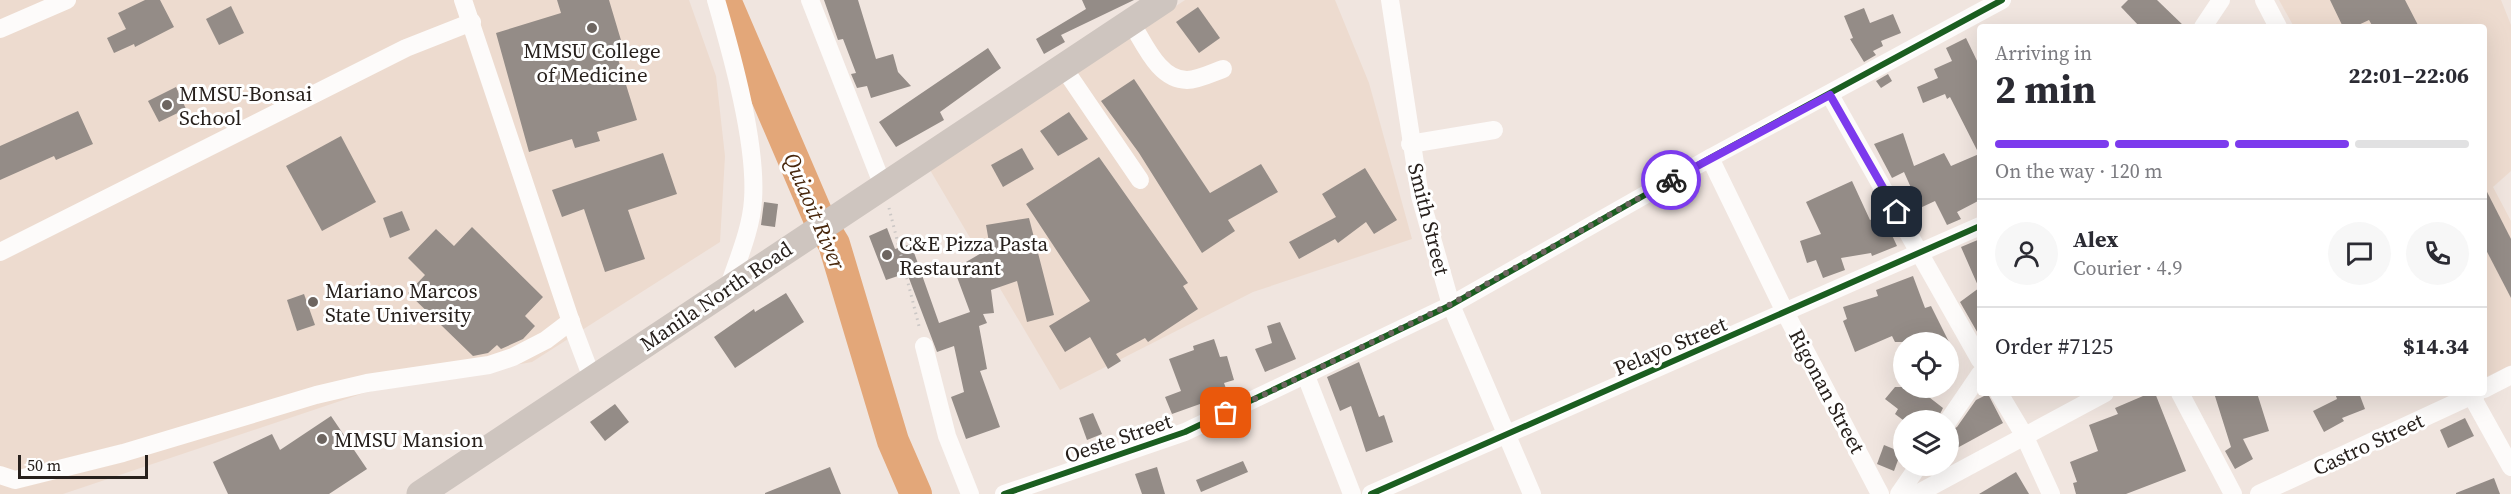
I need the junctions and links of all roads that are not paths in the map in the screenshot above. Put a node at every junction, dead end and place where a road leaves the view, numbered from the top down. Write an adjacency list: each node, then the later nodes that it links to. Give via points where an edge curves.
1 (67, 0): 15 (street)
2 (463, 0): 12 (street)
3 (717, 0): 27 (street, via 753,171 748,227)
4 (810, 0): 23 (street, via 849,105)
5 (1164, 0): 11 (highway, Manila North Road)
6 (1390, 0): 20 (street, Smith Street)
7 (2002, 0): 10 (street, Oeste Street)
8 (2221, 0): 13 (street)
9 (2264, 0): 14 (street)
10 (1984, 19): 18 (street, Oeste Street)
11 (1130, 21): 16 (highway, Manila North Road); 17 (street, via 1161,69 1173,78 1188,81)
12 (471, 22): 25 (street, via 406,48); 30 (street)
13 (2205, 24)
14 (2276, 24)
15 (0, 29)
16 (1063, 67): 22 (street); 23 (highway, Manila North Road)
17 (1223, 69)
18 (1830, 95): 21 (street, Oeste Street); 26 (street)
19 (1494, 130): 20 (street)
20 (1410, 144): 28 (street, Smith Street, via 1420,196)
21 (1710, 158): 28 (street, Oeste Street); 29 (street, Rigonan Street)
22 (1140, 180)
23 (872, 193): 27 (highway, Manila North Road)
24 (1977, 227): 26 (street, Pelayo Street)
25 (0, 252)
26 (1920, 252): 29 (street, Pelayo Street); 32 (street)
27 (728, 289): 35 (highway, Manila North Road)
28 (1451, 304): 34 (street, Oeste Street); 44 (street, Smith Street)
29 (1786, 314): 44 (street, Pelayo Street); 55 (street, Rigonan Street)
30 (571, 321): 35 (street); 47 (street, via 546,340 489,365 367,383 123,453 15,480)
31 (924, 346): 50 (street, via 947,436)
32 (1977, 355)
33 (2511, 375): 37 (street, Castro Street)
34 (1306, 376): 51 (street, Oeste Street, via 1185,432); 52 (street)
35 (592, 378): 49 (highway, Manila North Road)
36 (1977, 378): 43 (street)
37 (2487, 387)
38 (2001, 396): 45 (street)
39 (2099, 396): 45 (street)
40 (2182, 396): 59 (street)
41 (2469, 396): 60 (street, Castro Street)
42 (2476, 396): 46 (street)
43 (1955, 410)
44 (1507, 433): 53 (street, Pelayo Street); 54 (street, Smith Street)
45 (2024, 435): 57 (street); 58 (street)
46 (2511, 468)
47 (0, 475)
48 (1911, 476): 56 (street)
49 (420, 494)
50 (970, 494)
51 (1004, 494)
52 (1352, 494)
53 (1371, 494)
54 (1532, 494)
55 (1880, 494)
56 (1899, 494)
57 (1917, 494)
58 (2051, 494)
59 (2233, 494)
60 (2259, 494)

